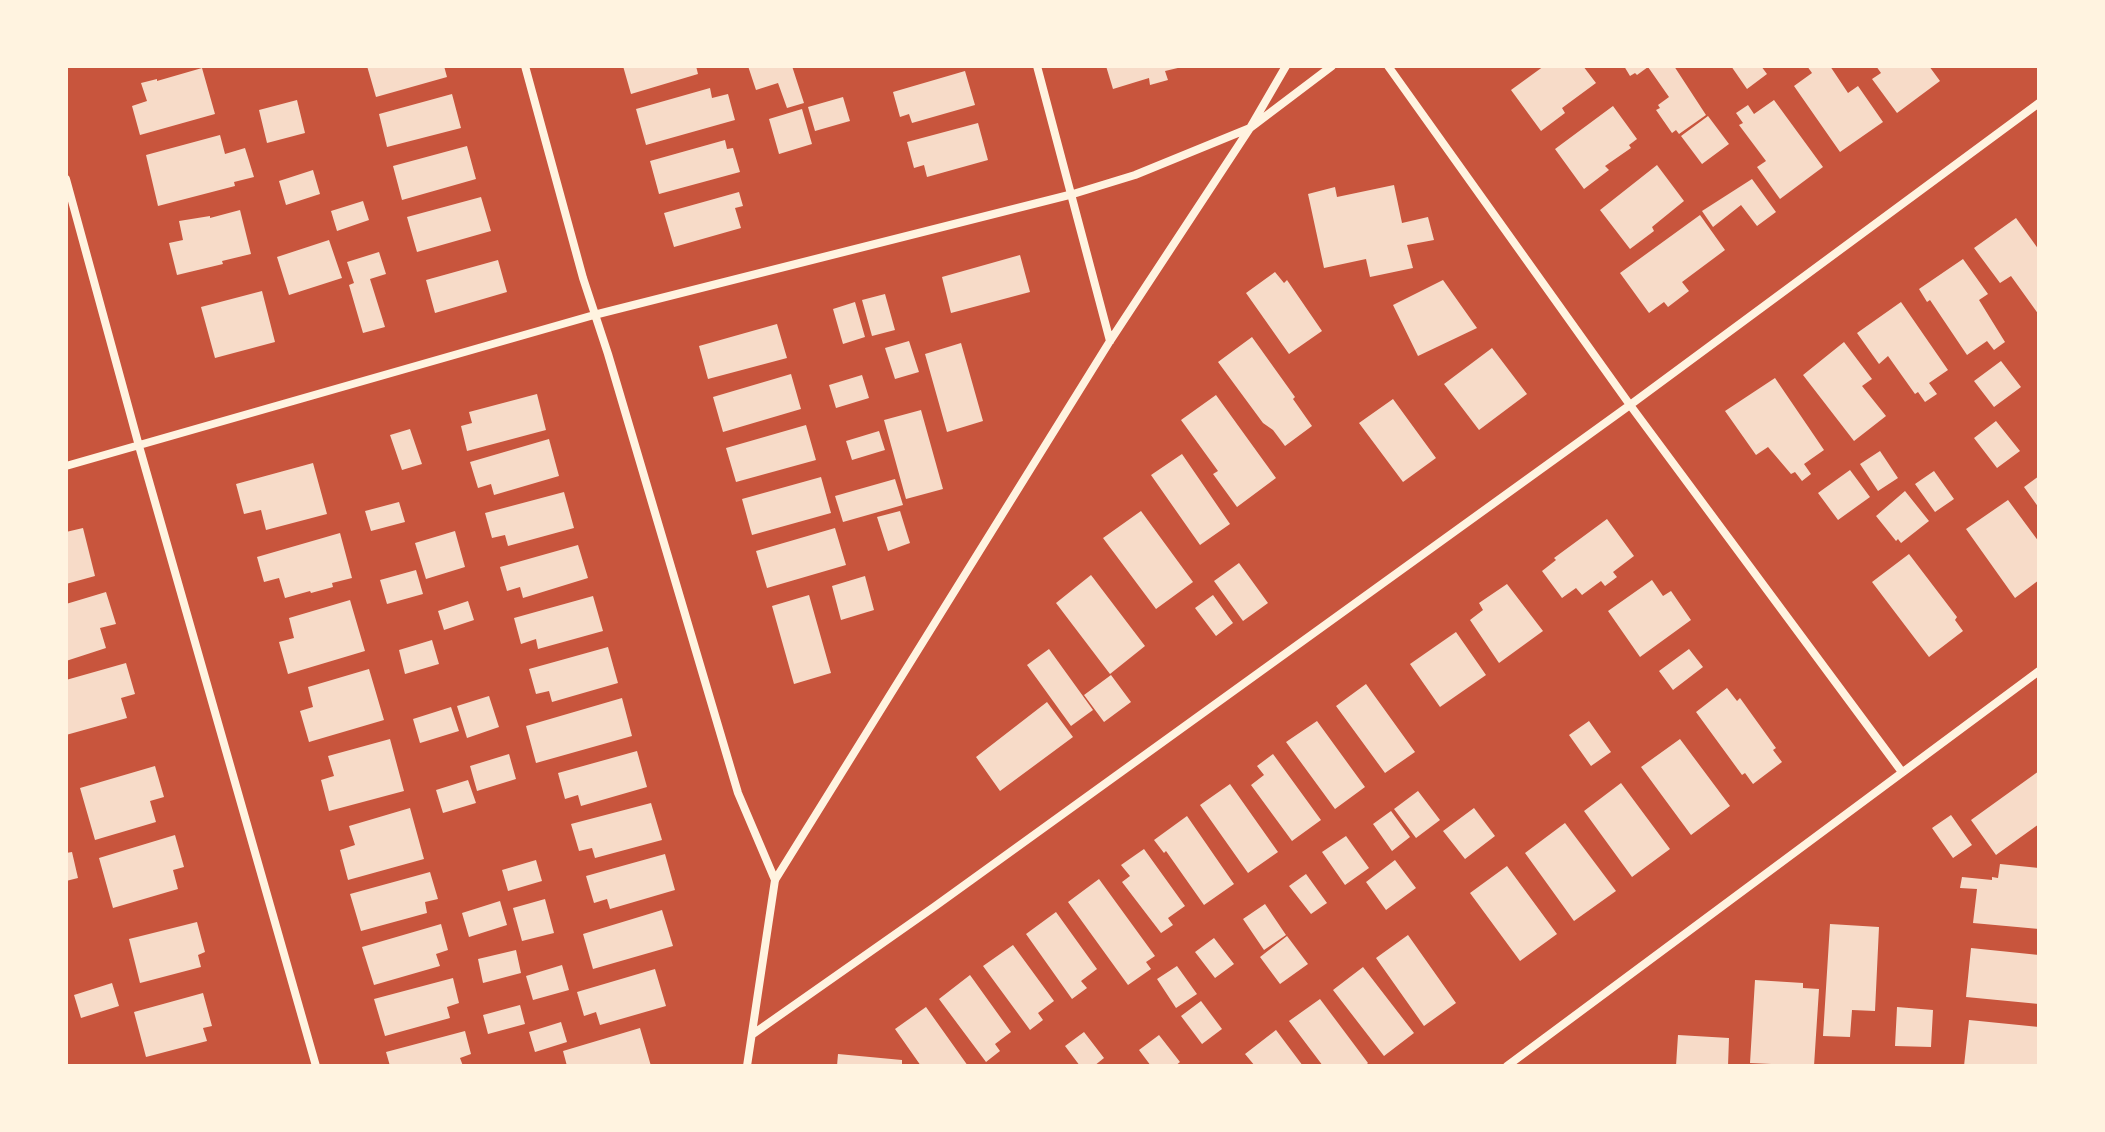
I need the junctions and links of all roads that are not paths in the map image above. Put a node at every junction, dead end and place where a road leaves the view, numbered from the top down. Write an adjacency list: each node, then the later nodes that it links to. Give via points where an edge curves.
1 (525, 66): 10 (street)
2 (1037, 66): 9 (street)
3 (1286, 66): 7 (street)
4 (1332, 66): 7 (street)
5 (1388, 66): 12 (street)
6 (2039, 103): 12 (street)
7 (1250, 128): 9 (street); 11 (street)
8 (66, 179): 13 (street)
9 (1073, 194): 10 (street); 11 (street)
10 (594, 315): 13 (street); 17 (street, via 738,793)
11 (1110, 341): 17 (street)
12 (1630, 405): 16 (street); 18 (street)
13 (139, 446): 14 (street); 19 (street)
14 (66, 466)
15 (2039, 671): 16 (street)
16 (1902, 772): 21 (street)
17 (775, 880): 18 (street)
18 (753, 1034): 20 (street)
19 (316, 1066)
20 (747, 1066)
21 (1507, 1066)

